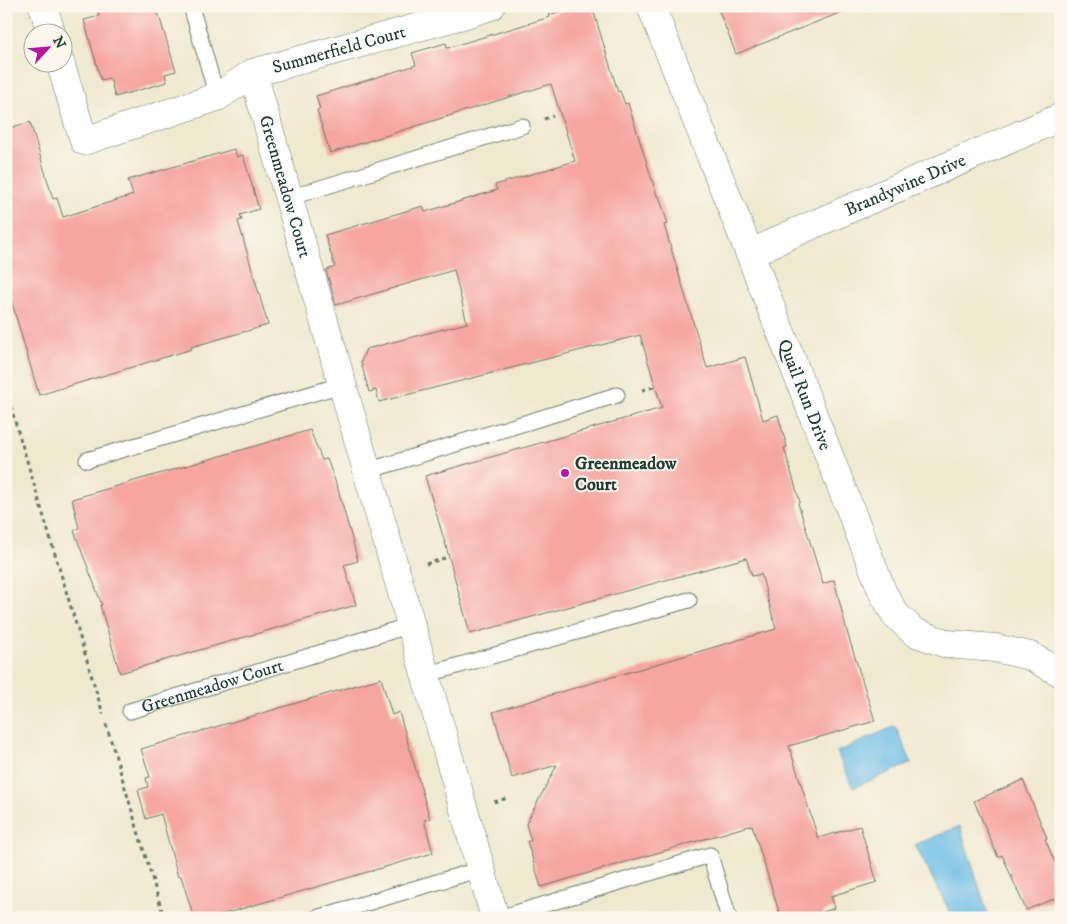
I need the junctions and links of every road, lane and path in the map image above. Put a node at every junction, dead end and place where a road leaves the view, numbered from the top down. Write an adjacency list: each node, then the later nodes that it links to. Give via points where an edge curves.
1 (43, 6): 5 (street)
2 (191, 6): 8 (lane)
3 (651, 6): 12 (street, Quail Run Drive)
4 (473, 9): 7 (street, Summerfield Court)
5 (48, 22)
6 (63, 72): 8 (street, Summerfield Court, via 84,141)
7 (252, 73): 8 (street, Summerfield Court); 11 (street, Greenmeadow Court)
8 (217, 97)
9 (1061, 117): 12 (street, Brandywine Drive)
10 (522, 126): 11 (lane)
11 (288, 198): 13 (street, Greenmeadow Court)
12 (750, 254): 20 (street, Quail Run Drive, via 883,593 895,614 914,632 947,644 995,648 1030,656)
13 (341, 385): 16 (lane); 17 (street, Greenmeadow Court)
14 (6, 391): 24 (path)
15 (617, 395): 17 (lane)
16 (86, 460)
17 (367, 471): 19 (street, Greenmeadow Court)
18 (689, 600): 21 (lane)
19 (411, 625): 21 (street, Greenmeadow Court); 22 (lane, Greenmeadow Court)
20 (1061, 673)
21 (425, 675): 23 (street, Greenmeadow Court)
22 (130, 711)
23 (481, 869): 25 (lane); 26 (street, Greenmeadow Court)
24 (164, 918)
25 (316, 918)
26 (497, 918): 27 (lane, Greenmeadow Court, via 710,856)
27 (729, 918)

